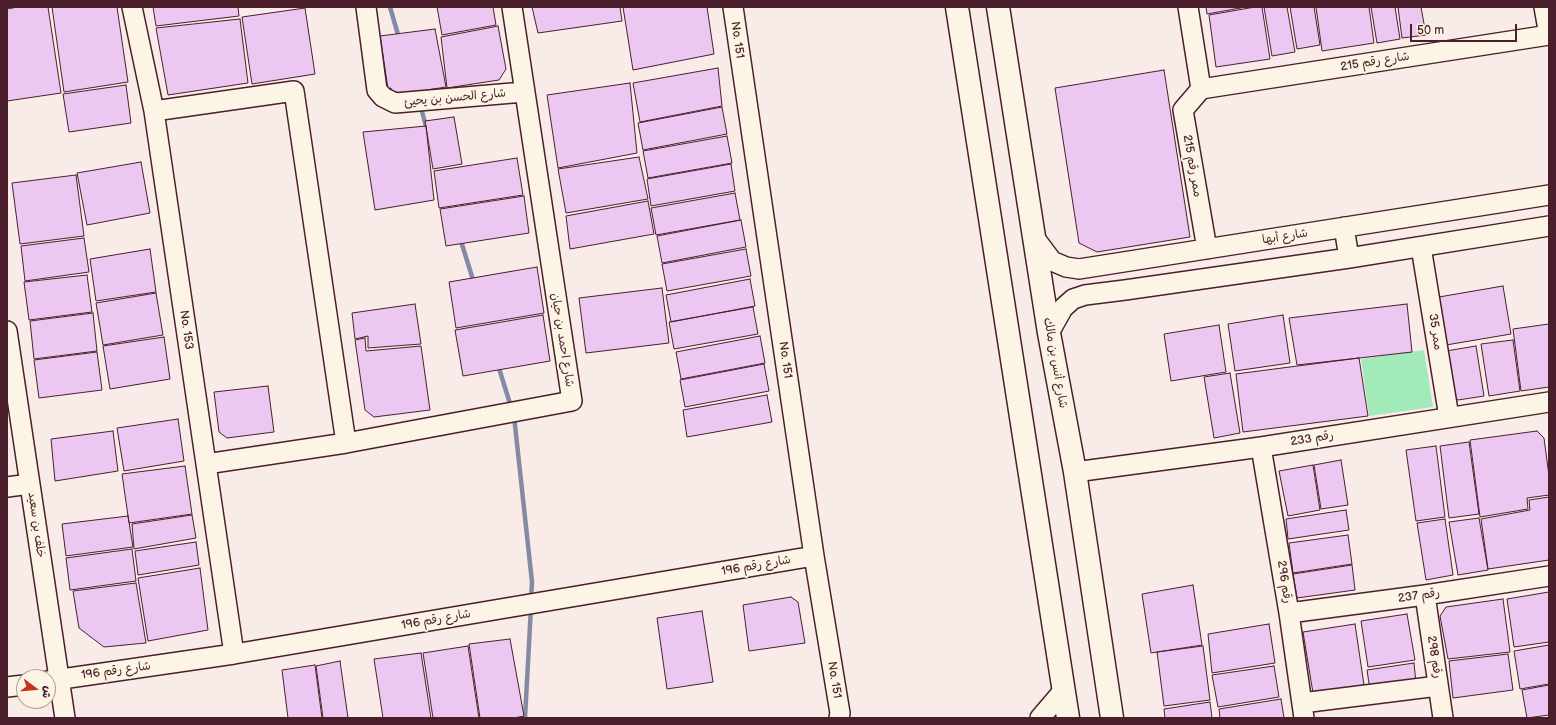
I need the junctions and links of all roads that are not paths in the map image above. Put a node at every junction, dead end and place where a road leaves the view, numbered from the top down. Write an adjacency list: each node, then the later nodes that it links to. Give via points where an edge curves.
1 (132, 7): 12 (street, No. 153)
2 (366, 7): 11 (street, شارع الحسن بن يحيئ, via 377,90 383,97 395,103)
3 (512, 7): 11 (street, شارع احمد بن حيان)
4 (733, 7): 32 (street, No. 151)
5 (957, 7): 41 (main road)
6 (998, 7): 16 (main road, شارع أنس بن مالك)
7 (1188, 7): 10 (street)
8 (1544, 7): 9 (street)
9 (1549, 35): 10 (street, شارع رقم 215)
10 (1201, 89): 18 (street, ممر رقم 215, via 1183,110)
11 (524, 92): 26 (street, شارع احمد بن حيان, via 572,401)
12 (154, 111): 26 (street, via 294,92); 28 (street, No. 153)
13 (1549, 194): 15 (street, شارع أبها)
14 (1549, 226): 17 (street)
15 (1344, 227): 18 (street, شارع أبها); 19 (street)
16 (1034, 237): 20 (street, شارع أبها, via 1052,260 1066,267 1079,269); 23 (main road, شارع أنس بن مالك)
17 (1421, 247): 19 (street); 25 (street, ممر 35)
18 (1207, 249): 20 (street, شارع أبها)
19 (1349, 258): 21 (street)
20 (1102, 266): 21 (street)
21 (1106, 293): 23 (street, via 1073,299 1063,308)
22 (7, 331): 30 (street, خلف بن سعيد)
23 (1050, 333): 29 (main road, شارع أنس بن مالك)
24 (1549, 402): 25 (street, رقم 233)
25 (1449, 417): 27 (street, رقم 233)
26 (346, 443): 28 (street, شارع احمد بن حيان)
27 (1262, 447): 29 (street, رقم 233); 35 (street, رقم 296)
28 (206, 464): 36 (street, No. 153)
29 (1075, 472): 47 (main road, شارع أنس بن مالك)
30 (30, 484): 31 (street); 37 (street, خلف بن سعيد)
31 (7, 487)
32 (814, 556): 36 (street, شارع رقم 196); 43 (street, No. 151)
33 (1549, 576): 34 (street, رقم 237)
34 (1425, 595): 35 (street, رقم 237); 39 (street, رقم 298)
35 (1289, 613): 42 (street, رقم 296)
36 (234, 654): 38 (street, شارع رقم 196)
37 (52, 669)
38 (56, 681)
39 (1438, 686): 42 (street); 48 (street, رقم 298)
40 (56, 690): 44 (street, خلف بن سعيد)
41 (1064, 690): 45 (street); 46 (main road)
42 (1303, 711)
43 (841, 716)
44 (65, 718)
45 (1040, 718)
46 (1068, 718)
47 (1112, 718)
48 (1443, 718)

